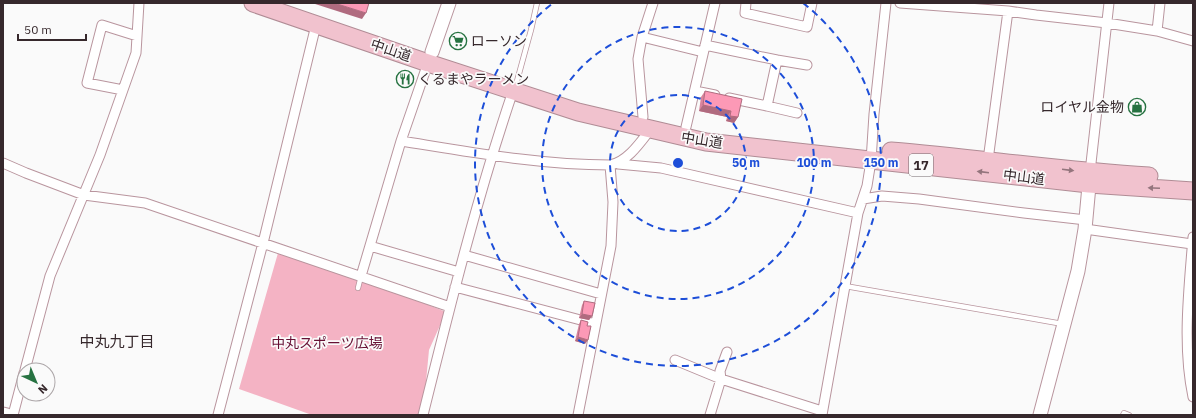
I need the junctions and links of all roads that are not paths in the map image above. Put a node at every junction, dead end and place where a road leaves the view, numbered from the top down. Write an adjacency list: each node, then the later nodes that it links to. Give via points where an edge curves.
1 (139, 3): 19 (street)
2 (253, 3): 17 (highway, 中山道 / 17)
3 (287, 3): 23 (highway, 中山道 / 17)
4 (449, 3): 23 (street)
5 (537, 3): 26 (lane)
6 (653, 3): 20 (street)
7 (715, 3): 22 (street)
8 (746, 3): 9 (street, via 745,12 807,26)
9 (812, 3)
10 (886, 3): 34 (street)
11 (900, 3): 14 (street)
12 (1108, 3): 16 (street)
13 (1160, 3): 18 (street)
14 (994, 6): 15 (street)
15 (1008, 11): 16 (street); 36 (street)
16 (1107, 23): 18 (street); 39 (street)
17 (316, 25): 23 (highway, 中山道 / 17); 47 (street)
18 (1157, 31): 21 (street)
19 (137, 36): 27 (street, via 136,53); 27 (street, via 102,25 100,32 87,83)
20 (642, 37): 22 (street); 31 (street, via 638,59)
21 (1193, 41)
22 (704, 49): 24 (street); 28 (street)
23 (430, 58): 26 (highway, 中山道 / 17); 33 (street)
24 (777, 60): 25 (street); 29 (street)
25 (807, 65)
26 (515, 86): 31 (highway, 中山道 / 17, via 578,112); 35 (street)
27 (123, 90): 42 (street)
28 (695, 91): 29 (street); 32 (street)
29 (767, 106): 30 (street)
30 (796, 113)
31 (646, 123): 32 (highway, 中山道 / 17); 34 (highway, 中山道 / 17, via 706,142); 38 (street, via 639,144)
32 (686, 127): 34 (highway, 中山道 / 17)
33 (401, 141): 35 (street); 48 (street)
34 (872, 155): 36 (highway, 中山道 / 17); 39 (highway, 中山道 / 17, one-way to 34, via 938,167); 43 (street)
35 (491, 156): 38 (street, via 580,165); 49 (street)
36 (988, 160): 39 (highway, 中山道 / 17, one-way to 39)
37 (3, 163): 42 (street)
38 (614, 164): 44 (street, via 661,168); 55 (street, via 611,246)
39 (1090, 178): 40 (highway, 中山道 / 17); 41 (highway, 中山道 / 17, one-way to 39); 45 (street)
40 (1193, 179)
41 (1193, 191)
42 (84, 195): 47 (street, via 145,203); 62 (street, via 50,276)
43 (863, 199): 44 (street); 45 (street, via 882,196 919,199 1024,213)
44 (858, 213): 52 (street)
45 (1086, 225): 46 (street); 59 (street, via 1078,271)
46 (1193, 240): 56 (street)
47 (263, 243): 51 (street); 70 (street)
48 (370, 246): 50 (street); 51 (street)
49 (464, 256): 50 (street); 55 (street)
50 (459, 272): 53 (street)
51 (361, 276): 54 (lane); 57 (street)
52 (844, 286): 59 (lane); 66 (street)
53 (455, 287): 57 (street); 58 (street)
54 (358, 288)
55 (601, 294): 58 (street)
56 (1190, 294): 64 (street, via 1188,356)
57 (450, 306): 71 (street)
58 (595, 324): 72 (street)
59 (1064, 324): 74 (street)
60 (727, 352): 63 (street, via 720,371)
61 (675, 360): 63 (street)
62 (26, 362)
63 (721, 379): 66 (street); 73 (street)
64 (1193, 397)
65 (16, 402): 69 (street)
66 (822, 413)
67 (3, 414): 68 (street)
68 (7, 415)
69 (13, 415)
70 (218, 415)
71 (423, 415)
72 (578, 415)
73 (711, 415)
74 (1040, 415)
75 (1123, 415): 76 (lane)
76 (1129, 415)

